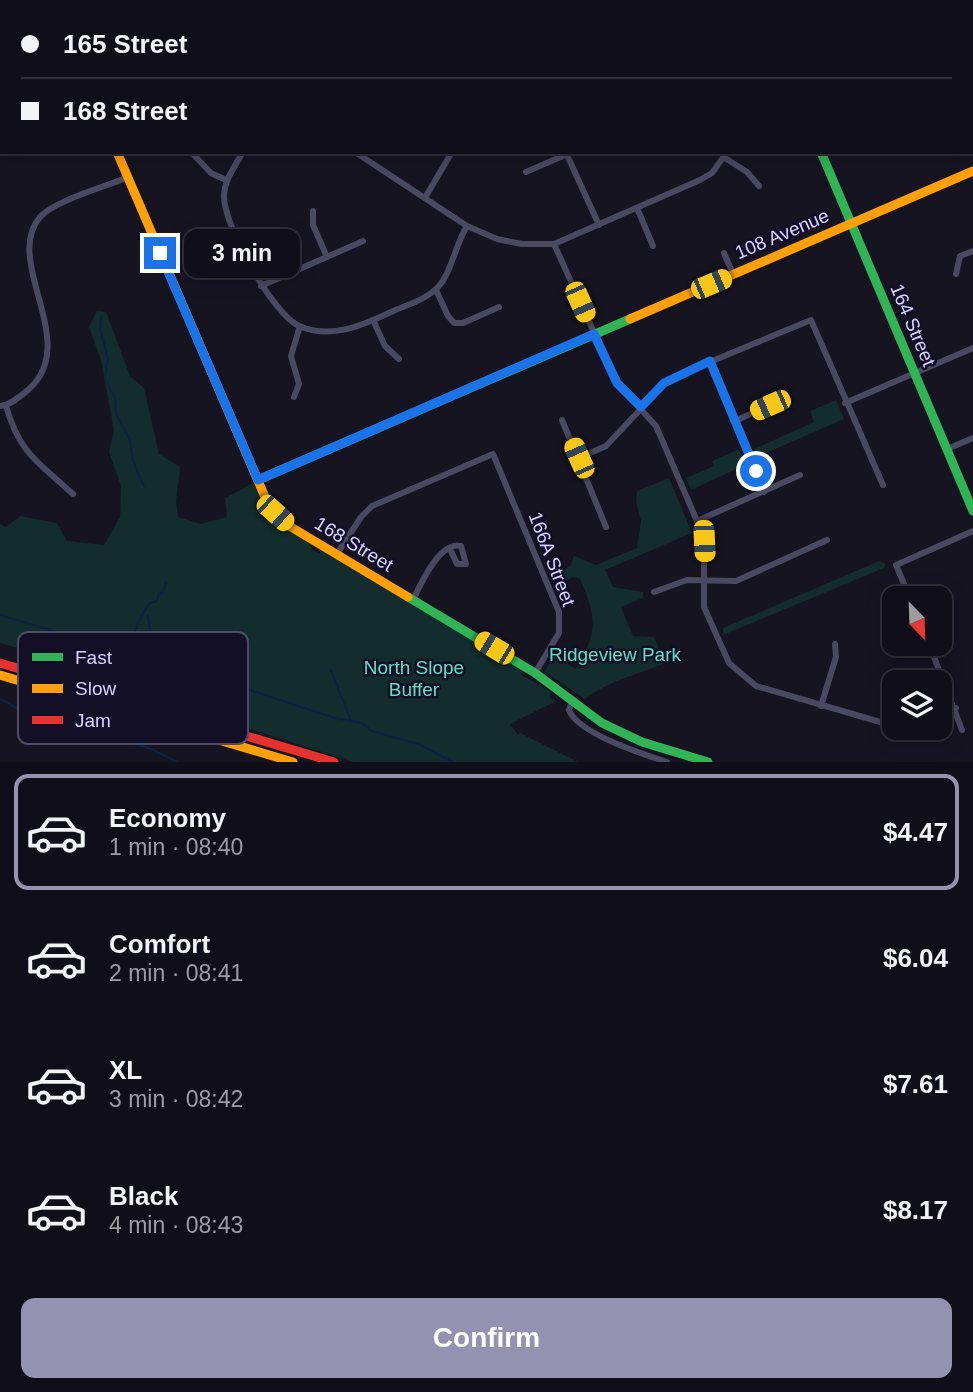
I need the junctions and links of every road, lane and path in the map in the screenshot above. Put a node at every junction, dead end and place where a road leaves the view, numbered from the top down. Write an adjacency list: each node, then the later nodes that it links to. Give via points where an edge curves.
1 (118, 154): 12 (main road, 168 Street)
2 (242, 154): 13 (street)
3 (451, 154): 15 (street)
4 (568, 154): 11 (street)
5 (570, 154): 19 (street)
6 (822, 154): 18 (main road, 164 Street)
7 (194, 155): 13 (street, via 211,173)
8 (366, 155): 15 (street)
9 (726, 155): 14 (street); 16 (street, via 700,180)
10 (973, 171): 18 (main road, 108 Avenue)
11 (526, 172)
12 (128, 177): 42 (street, via 52,209 31,234 31,269 46,326 45,363 27,391); 50 (main road, 168 Street)
13 (226, 180): 29 (street, via 227,212)
14 (759, 186)
15 (426, 196): 20 (street)
16 (637, 208): 19 (street); 23 (street)
17 (313, 212): 26 (street, via 313,226)
18 (852, 223): 27 (main road, 108 Avenue); 38 (main road, 164 Street)
19 (599, 225): 22 (street)
20 (467, 226): 22 (street, via 497,239); 30 (street)
21 (363, 241): 26 (street)
22 (554, 244): 34 (street)
23 (653, 246)
24 (973, 251): 28 (street, via 960,256)
25 (724, 253): 27 (street)
26 (327, 257): 29 (street)
27 (733, 274): 34 (main road, 108 Avenue)
28 (956, 274)
29 (261, 286): 33 (street, via 280,312)
30 (436, 289): 31 (street, via 454,323); 32 (street)
31 (499, 307)
32 (373, 320): 33 (street, via 337,331); 36 (street, via 385,346)
33 (300, 326): 39 (street, via 291,356 299,384)
34 (594, 334): 43 (street, via 617,383); 50 (main road, 108 Avenue)
35 (973, 348): 38 (street)
36 (398, 359)
37 (710, 361): 40 (street, via 811,320); 43 (street, via 664,383); 45 (street)
38 (914, 373): 40 (street); 47 (main road, 164 Street)
39 (294, 397)
40 (845, 403): 51 (street)
41 (770, 405): 45 (street)
42 (3, 406): 53 (street, via 22,448)
43 (641, 407): 48 (street, via 606,446); 55 (street, via 660,433)
44 (562, 421): 48 (street)
45 (735, 421): 52 (street)
46 (973, 438): 47 (street)
47 (947, 449): 54 (main road, 164 Street)
48 (579, 458): 56 (street)
49 (800, 475): 52 (street)
50 (258, 480): 60 (main road, 168 Street, via 275,513)
51 (883, 485)
52 (764, 492): 55 (street)
53 (73, 494)
54 (973, 511)
55 (697, 521): 61 (street, via 704,541)
56 (607, 527)
57 (973, 531): 62 (street, via 896,565)
58 (827, 540): 61 (street, via 736,580)
59 (450, 549): 64 (street, via 438,556)
60 (337, 554): 64 (main road, 168 Street); 69 (street, 166A Street, via 372,506 493,454 559,611 559,633)
61 (702, 579): 63 (street); 73 (street, via 704,607 737,672 756,686)
62 (905, 586)
63 (654, 592)
64 (413, 600): 69 (main road, 168 Street)
65 (835, 644): 73 (street)
66 (934, 656): 74 (street)
67 (0, 663): 68 (main road)
68 (18, 668)
69 (535, 673): 72 (main road, 168 Street)
70 (0, 675): 71 (main road)
71 (18, 680)
72 (572, 701): 80 (main road, 168 Street, via 602,723); 83 (street, 168 Street, via 569,710 573,718 615,743)
73 (821, 706): 76 (street)
74 (956, 708): 75 (street); 77 (street)
75 (952, 710)
76 (882, 723)
77 (962, 730)
78 (248, 736): 82 (main road)
79 (231, 744): 81 (main road)
80 (679, 758): 84 (main road, 168 Street)
81 (288, 761)
82 (334, 762)
83 (667, 762)
84 (708, 762)

